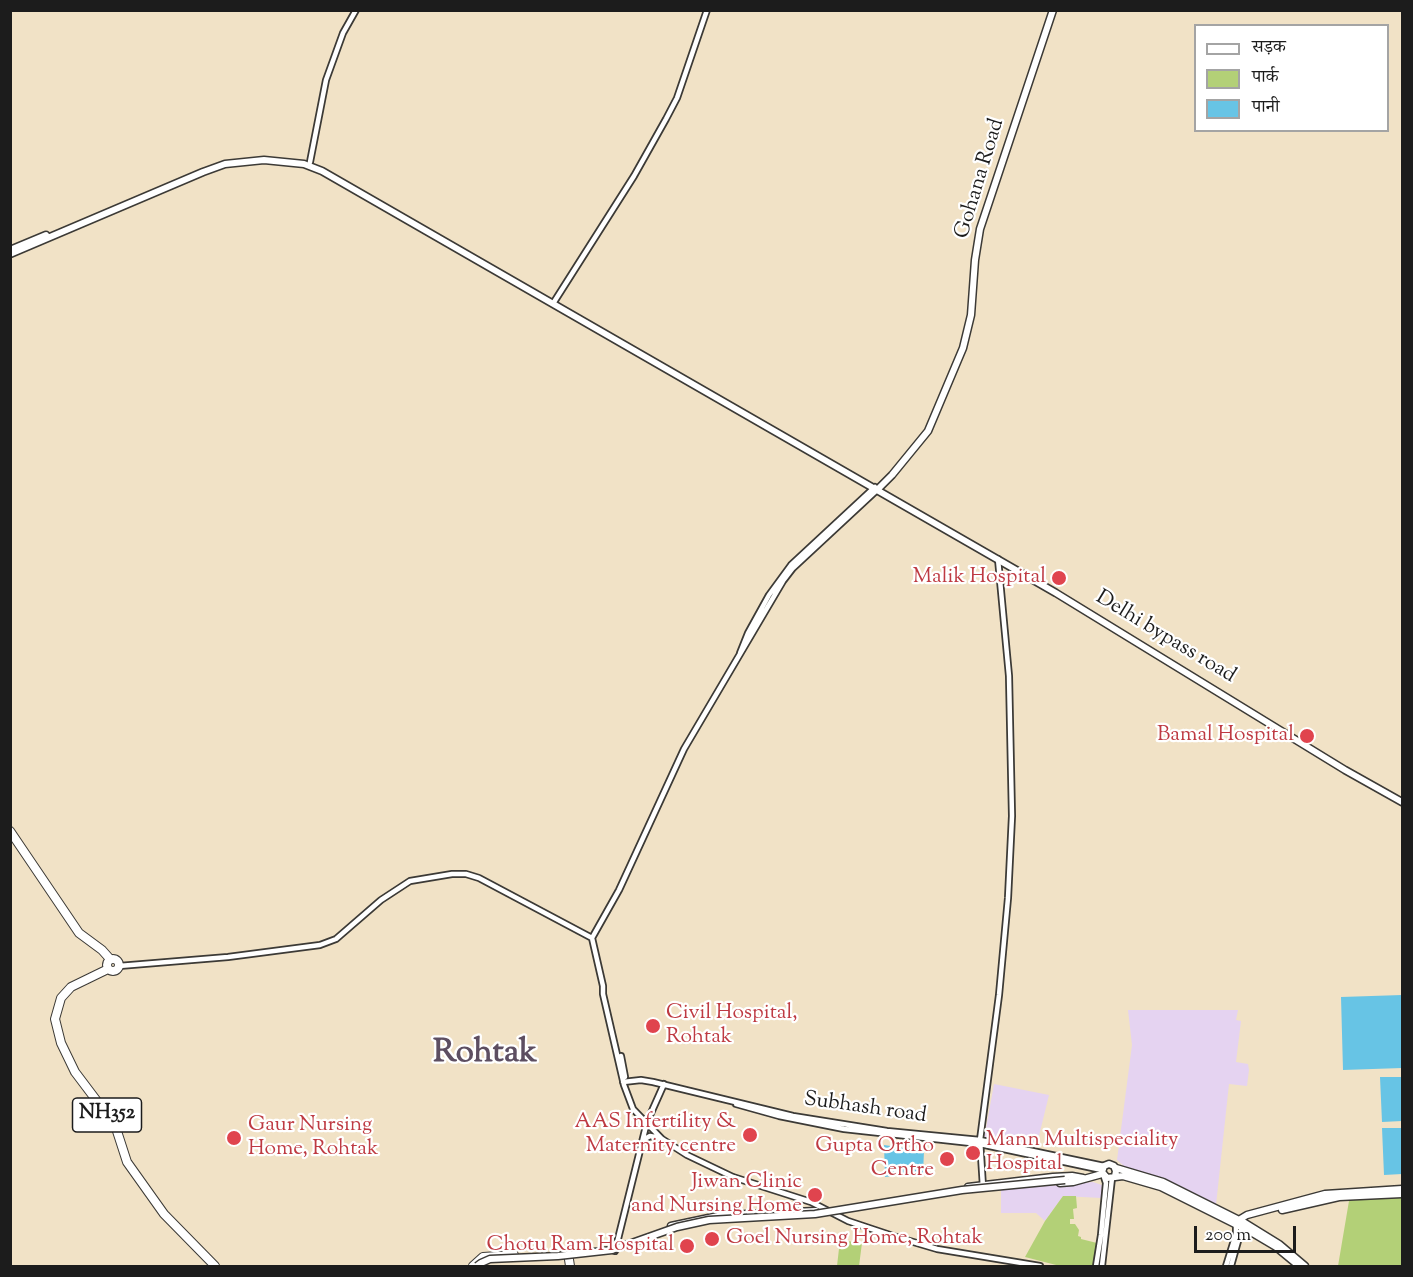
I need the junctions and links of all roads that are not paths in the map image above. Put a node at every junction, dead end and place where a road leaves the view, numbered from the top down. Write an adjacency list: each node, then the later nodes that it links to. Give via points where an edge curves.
1 (356, 10): 4 (street, via 326,80)
2 (707, 10): 7 (street, via 677,98 634,176)
3 (1053, 10): 8 (main road, Gohana Road, via 980,229 971,315 963,348 929,426)
4 (310, 162): 5 (main road, via 264,156 226,161); 7 (main road, via 340,175)
5 (10, 250)
6 (10, 254): 7 (main road, via 213,169 245,161 286,161 337,178)
7 (555, 301): 8 (main road, Delhi bypass road)
8 (875, 487): 9 (main road, Delhi bypass road); 12 (street, via 791,565 769,595 684,749 619,890)
9 (998, 559): 10 (main road, Delhi bypass road, via 1099,616 1345,770); 21 (street, via 1009,676 1012,816 999,995)
10 (1402, 800)
11 (10, 831): 13 (highway, via 79,933)
12 (592, 938): 14 (street, via 479,878 452,874 410,881 336,939 320,945); 16 (street)
13 (110, 959): 14 (highway, via 117,960); 15 (highway)
14 (119, 966): 15 (highway, NH352, via 114,971)
15 (108, 969): 34 (highway, NH352, via 71,987 61,998 56,1019 61,1043 75,1072 115,1125 127,1162 164,1214)
16 (625, 1083): 17 (street, Subhash road, via 640,1080); 18 (street, via 633,1109)
17 (663, 1086): 18 (street); 21 (street, Subhash road, via 868,1132)
18 (647, 1122): 19 (street); 20 (street)
19 (662, 1139): 20 (street, via 650,1136); 30 (street, via 733,1177 811,1202)
20 (644, 1140): 32 (street)
21 (980, 1142): 23 (street, Subhash road, via 1081,1163); 26 (street)
22 (1116, 1168): 23 (main road, via 1109,1164); 24 (main road); 31 (main road, via 1163,1182)
23 (1103, 1172): 24 (main road); 25 (main road); 38 (street, via 1106,1183)
24 (1113, 1177): 31 (main road, via 1161,1186); 39 (street)
25 (1083, 1179): 26 (main road); 35 (main road, bridge, via 962,1190 823,1213 710,1220 612,1250 490,1259)
26 (983, 1187): 30 (main road)
27 (1402, 1189): 28 (main road)
28 (1378, 1192): 29 (main road); 31 (main road, via 1325,1194 1257,1212)
29 (1402, 1194)
30 (829, 1212): 32 (main road, via 706,1221); 37 (street, via 938,1249)
31 (1240, 1223): 40 (street); 41 (main road); 42 (main road, via 1279,1244)
32 (615, 1248): 33 (main road)
33 (569, 1255): 35 (highway, via 488,1259); 36 (highway)
34 (215, 1266)
35 (476, 1266)
36 (570, 1266)
37 (1040, 1266)
38 (1096, 1266)
39 (1102, 1266)
40 (1228, 1266)
41 (1299, 1266)
42 (1305, 1266)

